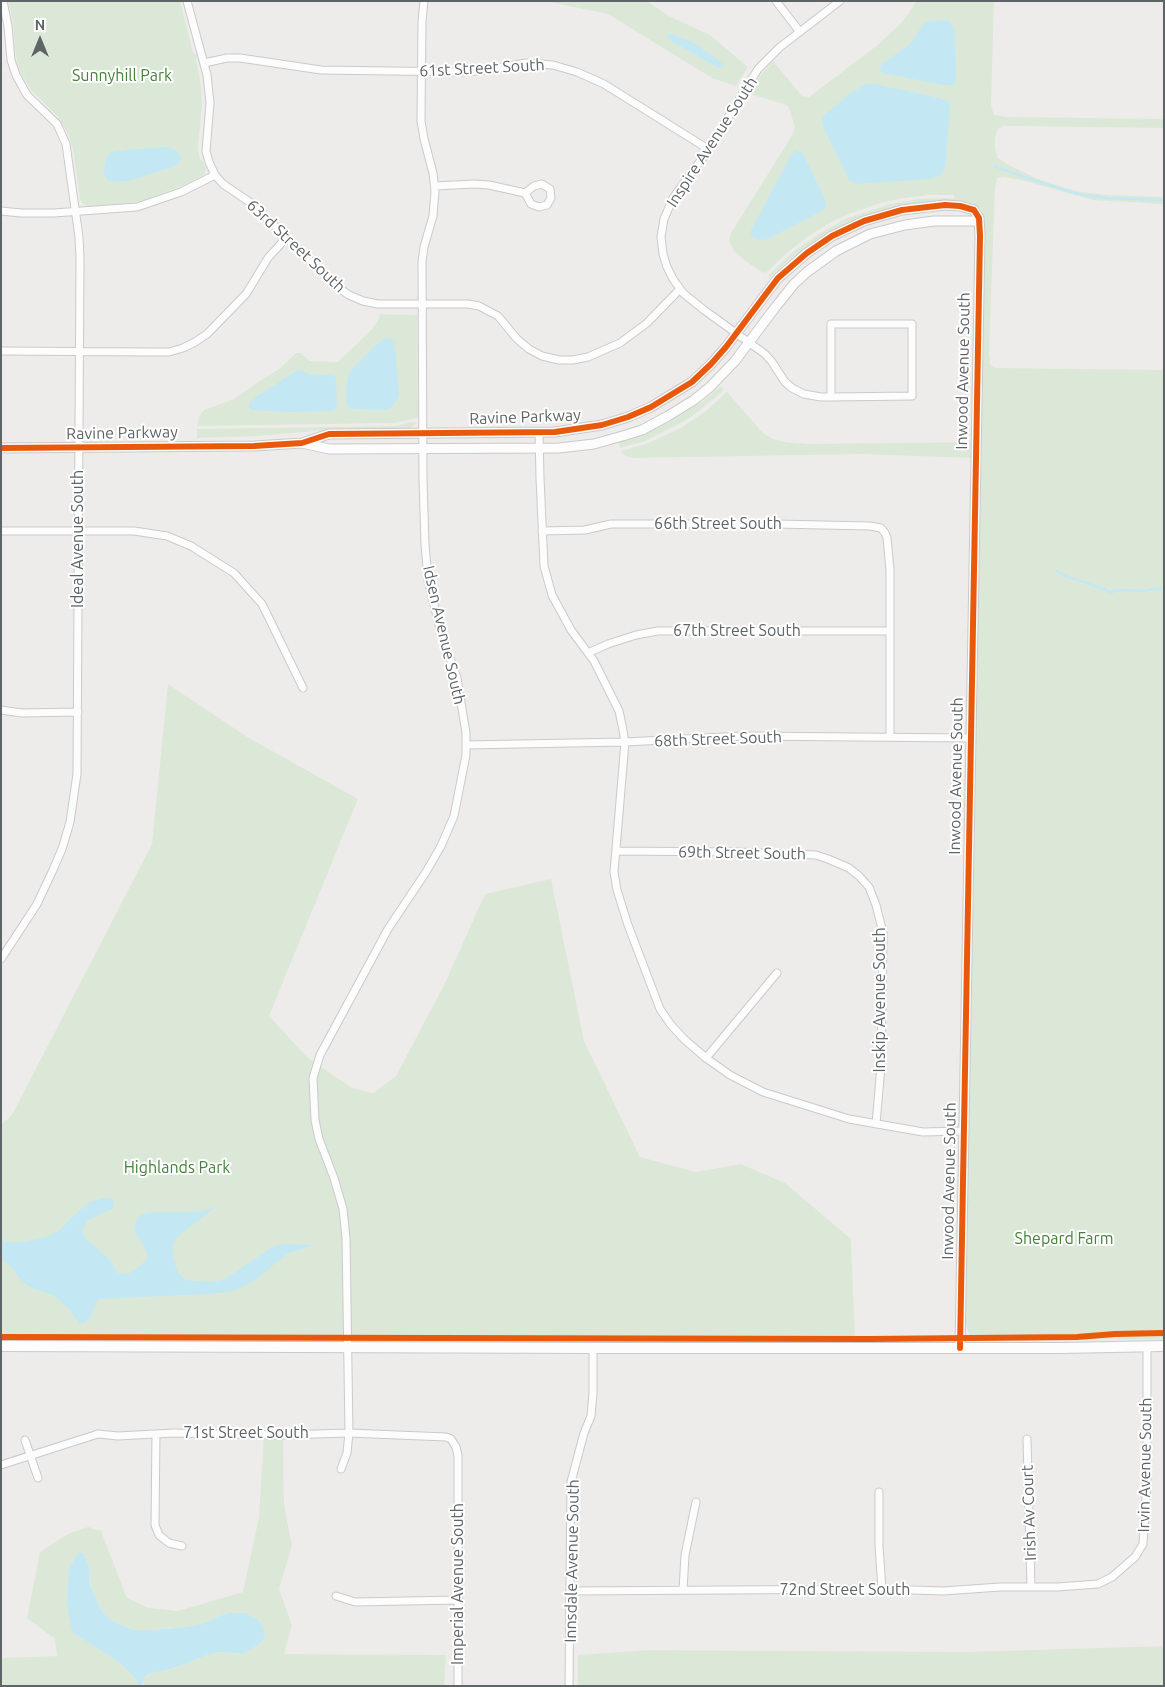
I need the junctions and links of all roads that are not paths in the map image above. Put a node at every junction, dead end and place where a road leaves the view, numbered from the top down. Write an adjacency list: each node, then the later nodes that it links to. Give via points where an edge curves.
1 (3, 1): 15 (street, Ideal Avenue South, via 10,56 16,75 27,94 55,122 65,141)
2 (187, 1): 7 (street)
3 (424, 1): 8 (street, Idsen Avenue South)
4 (776, 1): 6 (street)
5 (840, 1): 6 (street, Inspire Avenue South)
6 (800, 32): 9 (street, Inspire Avenue South, via 760,67)
7 (204, 63): 8 (street, 61st Street South, via 240,58 316,70); 10 (street, via 210,100 206,151)
8 (422, 72): 9 (street, 61st Street South, via 478,71 528,63 562,67 604,84); 11 (street, Idsen Avenue South, via 422,130)
9 (708, 149): 18 (street, Inspire Avenue South, via 673,198 663,225 664,257)
10 (215, 175): 15 (street, via 144,205); 17 (street, 63rd Street South, via 251,203)
11 (435, 186): 12 (street, via 480,184); 19 (street, Idsen Avenue South, via 433,212 422,256)
12 (525, 193)
13 (972, 208): 16 (street, Inwood Avenue South); 20 (street, Ravine Parkway, via 945,205 907,209 877,216 842,231 812,249 781,275)
14 (1, 211): 15 (street)
15 (76, 212): 23 (street, Ideal Avenue South, via 80,258)
16 (979, 221): 21 (street, Ravine Parkway, via 918,222 880,231 845,245 798,280); 41 (street, Inwood Avenue South)
17 (286, 238): 19 (street, 63rd Street South, via 336,286 355,298 378,304); 23 (street, via 268,258 246,294 211,331 193,344 165,352)
18 (680, 289): 19 (street, 63rd Street South, via 647,323 624,340 592,356 569,360 549,358 529,349 500,318 482,307); 20 (street, Inspire Avenue South)
19 (422, 304): 26 (street, Idsen Avenue South)
20 (737, 334): 21 (street, Inspire Avenue South); 25 (street, Ravine Parkway, via 697,377 652,407 596,427)
21 (749, 342): 24 (street, Inspire Avenue South, via 768,357 792,388 810,396); 31 (street, Ravine Parkway, via 725,373 702,394 655,423 601,442)
22 (1, 351): 23 (street)
23 (79, 352): 29 (street, Ideal Avenue South)
24 (831, 397): 24 (street, Inspire Avenue South, via 831,324 912,324 912,396)
25 (540, 432): 26 (street, Ravine Parkway); 31 (street)
26 (423, 433): 27 (street, Ravine Parkway, via 329,434); 30 (street, Idsen Avenue South)
27 (302, 443): 29 (street, Ravine Parkway); 30 (street, Ravine Parkway, via 329,449)
28 (1, 448): 29 (street, Ravine Parkway)
29 (78, 448): 33 (street, Ideal Avenue South)
30 (423, 448): 31 (street, Ravine Parkway); 43 (street, Idsen Avenue South, via 428,580 440,633 457,678)
31 (540, 448): 34 (street)
32 (1, 530): 33 (street)
33 (78, 530): 37 (street, via 134,531 167,536 217,561 234,573 262,604); 39 (street, Ideal Avenue South)
34 (542, 531): 35 (street, 66th Street South, via 584,530 611,524 880,528 887,540 890,570); 36 (street, via 544,566 552,595)
35 (890, 630): 36 (street, 67th Street South, via 658,631 636,635); 40 (street)
36 (588, 653): 42 (street, via 618,712)
37 (303, 688)
38 (1, 710): 39 (street)
39 (78, 712): 46 (street, Ideal Avenue South, via 77,774 70,822 62,849 37,904)
40 (890, 737): 41 (street, 68th Street South); 42 (street, 68th Street South, via 744,736)
41 (970, 738): 50 (street, Inwood Avenue South)
42 (624, 742): 43 (street, 68th Street South); 44 (street)
43 (466, 745): 54 (street, Idsen Avenue South, via 454,816 441,846 388,929 320,1055 313,1078 319,1139 343,1209)
44 (616, 851): 45 (street, 69th Street South, via 816,855 849,868); 48 (street, via 614,872 617,890 660,1008 670,1025)
45 (862, 880): 49 (street, Inskip Avenue South, via 876,905 884,933 881,1066)
46 (1, 959)
47 (777, 973): 48 (street)
48 (706, 1058): 49 (street, via 763,1092 849,1119)
49 (876, 1124): 50 (street, via 923,1132)
50 (963, 1131): 56 (street, Inwood Avenue South)
51 (1, 1346): 54 (main road)
52 (1146, 1346): 53 (main road); 56 (main road); 69 (street, Irvin Avenue South, via 1147,1482 1142,1544 1136,1557)
53 (1164, 1346)
54 (347, 1348): 55 (main road); 57 (street, Idsen Avenue South)
55 (593, 1348): 56 (main road); 73 (street, Innsdale Avenue South, via 591,1416 571,1482)
56 (960, 1348)
57 (349, 1433): 58 (street, 71st Street South); 63 (street, Idsen Avenue South); 65 (street, 71st Street South, via 451,1439 458,1456)
58 (156, 1434): 61 (street, 71st Street South, via 98,1434); 68 (street, via 155,1525 159,1535 169,1544)
59 (1027, 1439): 70 (street, Irish Av Court)
60 (25, 1440): 61 (street)
61 (30, 1456): 62 (street, 71st Street South); 64 (street)
62 (1, 1465)
63 (341, 1469)
64 (38, 1478)
65 (458, 1482): 75 (street, Imperial Avenue South)
66 (880, 1492): 71 (street)
67 (696, 1502): 72 (street, via 685,1555)
68 (182, 1546)
69 (1116, 1573): 70 (street, 72nd Street South, via 1098,1584)
70 (1031, 1587): 71 (street, 72nd Street South, via 943,1591)
71 (882, 1589): 72 (street, 72nd Street South)
72 (683, 1590): 73 (street, 72nd Street South)
73 (570, 1591): 77 (street, Innsdale Avenue South)
74 (336, 1596): 75 (street, via 355,1602)
75 (458, 1600): 76 (street, Imperial Avenue South)
76 (458, 1686)
77 (569, 1686)

